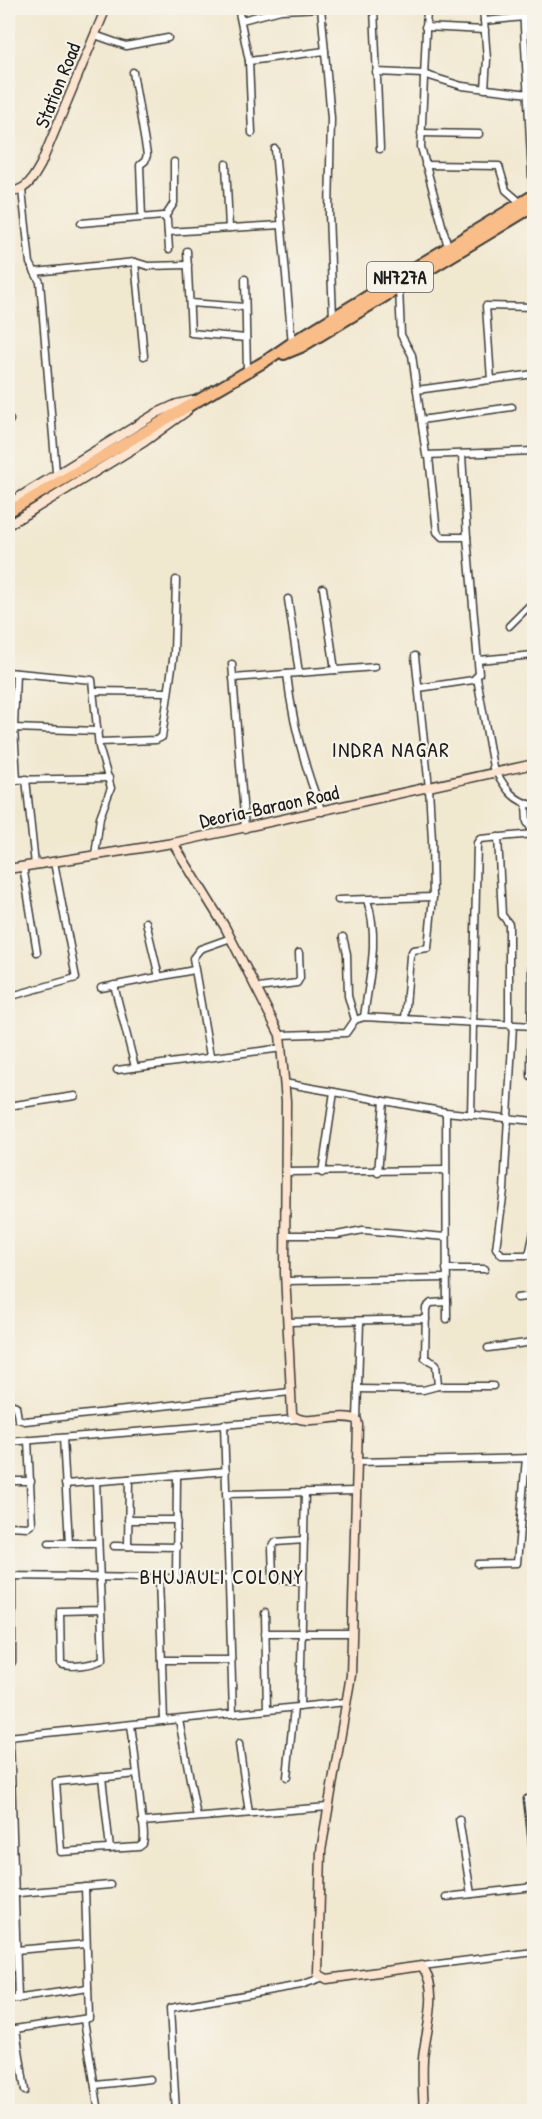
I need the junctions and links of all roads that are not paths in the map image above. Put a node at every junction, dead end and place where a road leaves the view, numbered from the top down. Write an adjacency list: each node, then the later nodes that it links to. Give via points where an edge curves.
1 (106, 8): 13 (street, Station Road)
2 (238, 8): 9 (street)
3 (322, 8): 9 (street, via 281,10); 15 (street)
4 (374, 8): 18 (street)
5 (427, 8): 11 (street)
6 (483, 8): 10 (street)
7 (523, 8): 8 (street)
8 (524, 17): 10 (street); 21 (street)
9 (242, 20): 16 (street)
10 (484, 21): 12 (street)
11 (425, 27): 12 (street); 19 (street)
12 (485, 30): 20 (street)
13 (95, 36): 14 (street, via 126,46); 30 (street, Station Road, via 41,164)
14 (168, 39)
15 (325, 51): 16 (street); 51 (street, via 331,118)
16 (249, 61): 22 (street)
17 (133, 72): 34 (street, via 147,155 140,165)
18 (376, 72): 19 (street); 26 (street)
19 (423, 74): 20 (street); 23 (street)
20 (485, 89): 21 (street)
21 (531, 90): 32 (street)
22 (252, 133)
23 (421, 134): 24 (street); 29 (street)
24 (479, 134)
25 (275, 149): 37 (street)
26 (380, 149)
27 (174, 162): 35 (street, via 174,203)
28 (226, 164): 38 (street)
29 (425, 165): 33 (street, via 500,166 508,193); 40 (street)
30 (22, 190): 31 (street); 45 (street, via 30,263)
31 (8, 192)
32 (534, 199): 33 (highway, NH727A); 47 (highway, NH727A)
33 (521, 203): 40 (highway, NH727A)
34 (142, 217): 35 (street); 36 (street)
35 (165, 217): 39 (street)
36 (81, 223)
37 (282, 225): 38 (street); 53 (street)
38 (229, 228): 39 (street)
39 (168, 232): 41 (street)
40 (448, 247): 51 (highway, NH727A)
41 (169, 249)
42 (187, 251): 44 (street)
43 (135, 262): 44 (street, via 148,266); 45 (street); 54 (street)
44 (188, 265): 48 (street)
45 (35, 272): 65 (street, via 40,282)
46 (245, 279): 49 (street)
47 (399, 288): 53 (highway, NH727A); 58 (street, via 401,335 412,355)
48 (190, 303): 49 (street); 52 (street, via 192,334)
49 (245, 307): 52 (street)
50 (534, 307): 57 (street, via 486,306)
51 (333, 318): 53 (highway, NH727A)
52 (246, 338): 55 (street)
53 (293, 346): 55 (highway, NH727A)
54 (144, 356)
55 (247, 372): 59 (highway, NH727A)
56 (534, 374): 57 (street)
57 (491, 380): 58 (street)
58 (417, 390): 61 (street)
59 (197, 400): 65 (street, via 157,413); 67 (highway, NH727A); 68 (street, via 144,442)
60 (512, 408): 61 (street)
61 (421, 420): 64 (street, via 425,453)
62 (534, 451): 63 (street)
63 (462, 455): 64 (street); 69 (street)
64 (429, 457): 69 (street, via 437,532 442,537)
65 (56, 472): 66 (street)
66 (8, 504)
67 (8, 512)
68 (8, 525)
69 (466, 537): 77 (street)
70 (176, 580): 89 (street, via 174,653)
71 (323, 588): 80 (street)
72 (288, 599): 83 (street)
73 (534, 601): 74 (street)
74 (509, 626)
75 (534, 655): 77 (street)
76 (415, 656): 87 (street)
77 (478, 660): 86 (street)
78 (232, 664): 85 (street)
79 (375, 667): 80 (street)
80 (335, 670): 83 (street)
81 (8, 672): 82 (street)
82 (16, 673): 88 (street, via 90,678); 90 (street)
83 (299, 673): 84 (street)
84 (287, 674): 85 (street); 102 (street, via 301,756)
85 (233, 678): 103 (street)
86 (477, 678): 87 (street); 94 (street)
87 (418, 688): 99 (street)
88 (94, 692): 89 (street); 91 (street)
89 (166, 692): 92 (street, via 158,740)
90 (14, 728): 91 (street); 97 (street)
91 (98, 731): 92 (street)
92 (99, 742): 95 (street)
93 (534, 764): 94 (street, Deoria-Baraon Road)
94 (495, 773): 99 (street, Deoria-Baraon Road); 100 (street, via 512,796)
95 (109, 778): 98 (street); 107 (street, via 111,795 100,817)
96 (8, 780): 97 (street)
97 (17, 780): 98 (street)
98 (27, 780): 109 (street)
99 (429, 788): 102 (street, Deoria-Baraon Road); 112 (street)
100 (525, 804): 101 (street); 104 (street, via 527,822)
101 (534, 805)
102 (322, 812): 103 (street, Deoria-Baraon Road)
103 (245, 829): 106 (street, Deoria-Baraon Road)
104 (534, 834): 105 (street)
105 (498, 837): 130 (street, via 480,839 477,843); 131 (street, via 502,915 509,924)
106 (173, 843): 107 (street, Deoria-Baraon Road); 117 (street)
107 (95, 856): 108 (street, Deoria-Baraon Road)
108 (54, 862): 109 (street, Deoria-Baraon Road); 126 (street, via 77,975 73,980)
109 (35, 865): 110 (street, Deoria-Baraon Road)
110 (23, 866): 111 (street, Deoria-Baraon Road); 118 (street)
111 (8, 869)
112 (433, 897): 114 (street); 128 (street, via 428,948 413,950 410,956)
113 (338, 900): 114 (street)
114 (367, 900): 127 (street, via 374,940)
115 (146, 922): 122 (street)
116 (343, 937): 129 (street, via 348,996)
117 (231, 938): 121 (street, via 196,952); 125 (street)
118 (37, 952)
119 (299, 953): 125 (street, via 297,983)
120 (532, 964): 132 (street)
121 (194, 970): 122 (street); 135 (street)
122 (159, 977): 123 (street)
123 (114, 985): 124 (street); 136 (street)
124 (100, 988)
125 (258, 988): 133 (street)
126 (8, 997)
127 (364, 1017): 128 (street); 129 (street)
128 (405, 1019): 130 (street)
129 (355, 1020): 133 (street, via 346,1033)
130 (472, 1022): 131 (street); 145 (street)
131 (511, 1024): 132 (street); 146 (street)
132 (534, 1026): 138 (street)
133 (280, 1035): 134 (street)
134 (282, 1048): 135 (street); 139 (street)
135 (210, 1056): 136 (street)
136 (135, 1067): 137 (street)
137 (117, 1070)
138 (531, 1076)
139 (284, 1083): 140 (street); 149 (street)
140 (334, 1092): 142 (street); 150 (street)
141 (75, 1096): 143 (street)
142 (384, 1101): 144 (street); 151 (street)
143 (8, 1106)
144 (446, 1112): 145 (street); 148 (street)
145 (471, 1115): 146 (street)
146 (509, 1119): 147 (street); 155 (street, via 496,1248 502,1255)
147 (534, 1121)
148 (445, 1170): 151 (street); 154 (street)
149 (285, 1172): 150 (street); 153 (street)
150 (322, 1173): 151 (street)
151 (378, 1173)
152 (534, 1232): 155 (street)
153 (285, 1235): 154 (street, via 337,1235 363,1230); 159 (street)
154 (446, 1237): 156 (street)
155 (532, 1255)
156 (446, 1269): 157 (street); 158 (street)
157 (485, 1269)
158 (446, 1278): 159 (street); 162 (street)
159 (286, 1281): 165 (street)
160 (534, 1296): 161 (street)
161 (518, 1298)
162 (447, 1302): 163 (street, via 428,1304); 164 (street)
163 (426, 1319): 166 (street); 169 (street, via 425,1358 436,1364)
164 (447, 1319)
165 (288, 1322): 166 (street); 172 (street)
166 (360, 1322): 171 (street)
167 (534, 1342): 168 (street)
168 (488, 1348)
169 (438, 1386): 170 (street); 171 (street, via 423,1390)
170 (493, 1386)
171 (358, 1389): 175 (street)
172 (290, 1392): 173 (street, via 25,1421 18,1419 16,1406); 174 (street, via 292,1414)
173 (8, 1403)
174 (297, 1419): 175 (street); 176 (street)
175 (357, 1420): 182 (street)
176 (224, 1424): 177 (street); 183 (street)
177 (63, 1438): 178 (street); 189 (street)
178 (28, 1440): 179 (street); 187 (street)
179 (8, 1442)
180 (526, 1458): 181 (street); 182 (street); 203 (street, via 517,1563)
181 (534, 1458)
182 (357, 1462): 190 (street)
183 (226, 1471): 184 (street); 192 (street)
184 (177, 1475): 185 (street); 194 (street)
185 (129, 1479): 188 (street); 193 (street)
186 (8, 1481): 187 (street)
187 (31, 1481): 195 (street, via 32,1524)
188 (96, 1481): 189 (street); 199 (street)
189 (65, 1484): 198 (street)
190 (356, 1491): 191 (street); 215 (street)
191 (305, 1492): 192 (street); 196 (street)
192 (226, 1494): 208 (street)
193 (128, 1520): 194 (street); 201 (street)
194 (177, 1520): 202 (street)
195 (8, 1526)
196 (304, 1540): 209 (street); 209 (street, via 276,1542 272,1547 273,1580)
197 (49, 1543): 198 (street)
198 (69, 1543): 199 (street)
199 (98, 1544): 205 (street)
200 (114, 1546): 201 (street)
201 (128, 1546): 202 (street)
202 (177, 1546): 207 (street)
203 (478, 1564)
204 (10, 1576): 205 (street); 212 (street)
205 (100, 1577): 206 (street); 210 (street)
206 (159, 1578): 207 (street); 216 (street)
207 (176, 1578): 208 (street)
208 (228, 1579): 217 (street)
209 (303, 1581): 214 (street)
210 (101, 1611): 210 (street, via 60,1611 61,1664 103,1659)
211 (265, 1613): 213 (street)
212 (10, 1624): 218 (street, via 12,1662)
213 (265, 1633): 214 (street); 221 (street)
214 (301, 1633): 215 (street); 220 (street)
215 (352, 1633): 219 (street)
216 (162, 1660): 217 (street); 224 (street)
217 (231, 1660): 222 (street)
218 (8, 1668)
219 (346, 1702): 220 (street); 232 (street)
220 (297, 1707): 221 (street); 230 (street)
221 (267, 1710): 222 (street)
222 (233, 1714): 223 (street)
223 (180, 1719): 224 (street); 234 (street)
224 (164, 1721): 225 (street)
225 (131, 1725): 226 (street); 228 (street)
226 (9, 1737): 242 (street)
227 (239, 1744): 233 (street)
228 (137, 1774): 229 (street); 236 (street)
229 (102, 1777): 237 (street); 237 (street, via 56,1782 60,1846 61,1852)
230 (287, 1777)
231 (527, 1799): 238 (street)
232 (328, 1807): 233 (street); 249 (street, via 319,1899 317,1969)
233 (249, 1813): 234 (street)
234 (197, 1817): 236 (street)
235 (459, 1819): 243 (street)
236 (142, 1822): 237 (street, via 145,1841 141,1846)
237 (110, 1849)
238 (534, 1859)
239 (110, 1885): 240 (street)
240 (85, 1887): 242 (street); 245 (street)
241 (534, 1887): 243 (street)
242 (11, 1893): 246 (street)
243 (471, 1894): 244 (street)
244 (446, 1897)
245 (86, 1944): 246 (street); 250 (street)
246 (16, 1950): 251 (street)
247 (534, 1952): 248 (street)
248 (422, 1966): 249 (street); 261 (street, via 428,1979 430,2016 423,2058)
249 (321, 1978): 260 (street, via 170,2008)
250 (88, 1988): 251 (street); 253 (street, via 89,2018)
251 (18, 1998): 252 (street)
252 (8, 2000)
253 (84, 2020): 254 (street); 257 (street)
254 (16, 2029): 255 (street); 258 (street)
255 (8, 2030)
256 (150, 2079): 257 (street)
257 (96, 2085): 259 (street)
258 (25, 2091)
259 (99, 2112)
260 (176, 2112)
261 (424, 2112)

